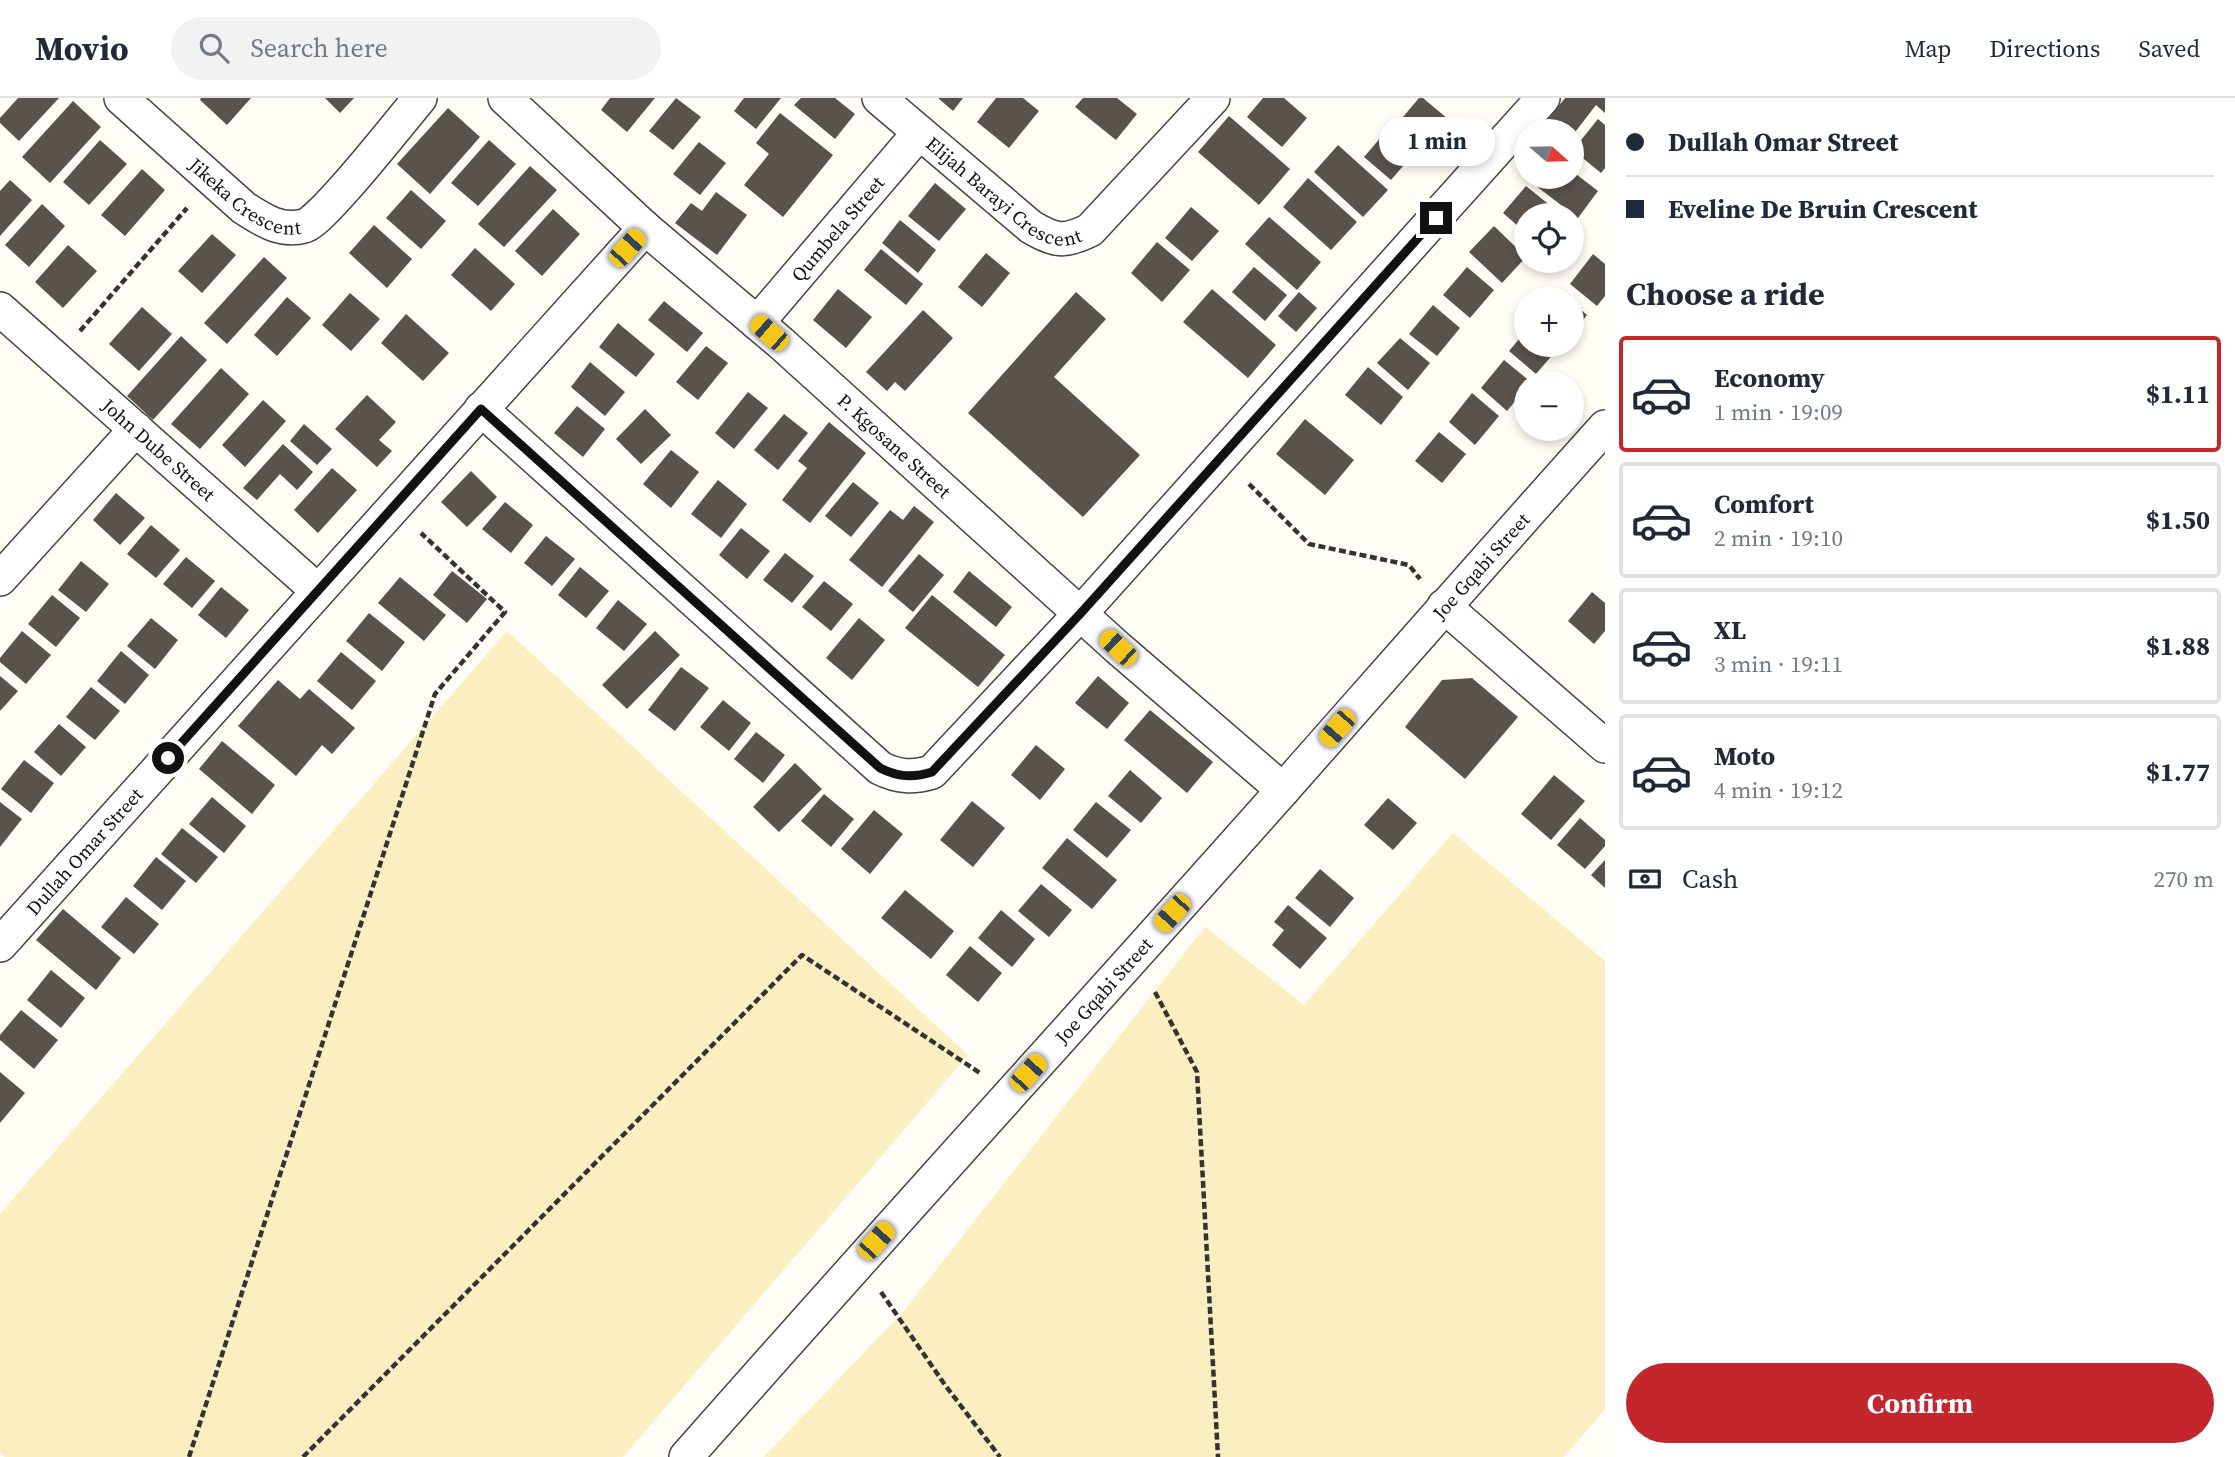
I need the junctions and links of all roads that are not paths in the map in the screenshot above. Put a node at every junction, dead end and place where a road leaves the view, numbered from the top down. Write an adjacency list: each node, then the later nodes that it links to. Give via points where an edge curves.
1 (121, 98): 2 (street, Jikeka Crescent, via 244,208 285,229 308,226)
2 (420, 98)
3 (505, 98): 8 (street, P. Kgosane Street)
4 (879, 98): 7 (street, Elijah Barayi Crescent)
5 (1213, 98): 7 (street, Elijah Barayi Crescent, via 1090,230 1070,240 1049,238 1031,227)
6 (1543, 98): 17 (street)
7 (919, 133): 10 (street, Qumbela Street)
8 (645, 228): 10 (street, P. Kgosane Street); 11 (street, Dullah Omar Street)
9 (0, 309): 13 (street, John Dube Street)
10 (758, 323): 17 (street, P. Kgosane Street)
11 (481, 409): 15 (street, Dullah Omar Street); 17 (street, via 863,754 893,774 910,777 932,772)
12 (1605, 426): 16 (street, Joe Gqabi Street)
13 (135, 429): 14 (street); 15 (street, John Dube Street)
14 (0, 579)
15 (318, 591): 20 (street, Dullah Omar Street)
16 (1444, 606): 18 (street); 19 (street, Joe Gqabi Street)
17 (1080, 614): 19 (street, P. Kgosane Street)
18 (1605, 746)
19 (1283, 790): 21 (street, Joe Gqabi Street)
20 (0, 944)
21 (686, 1457)

